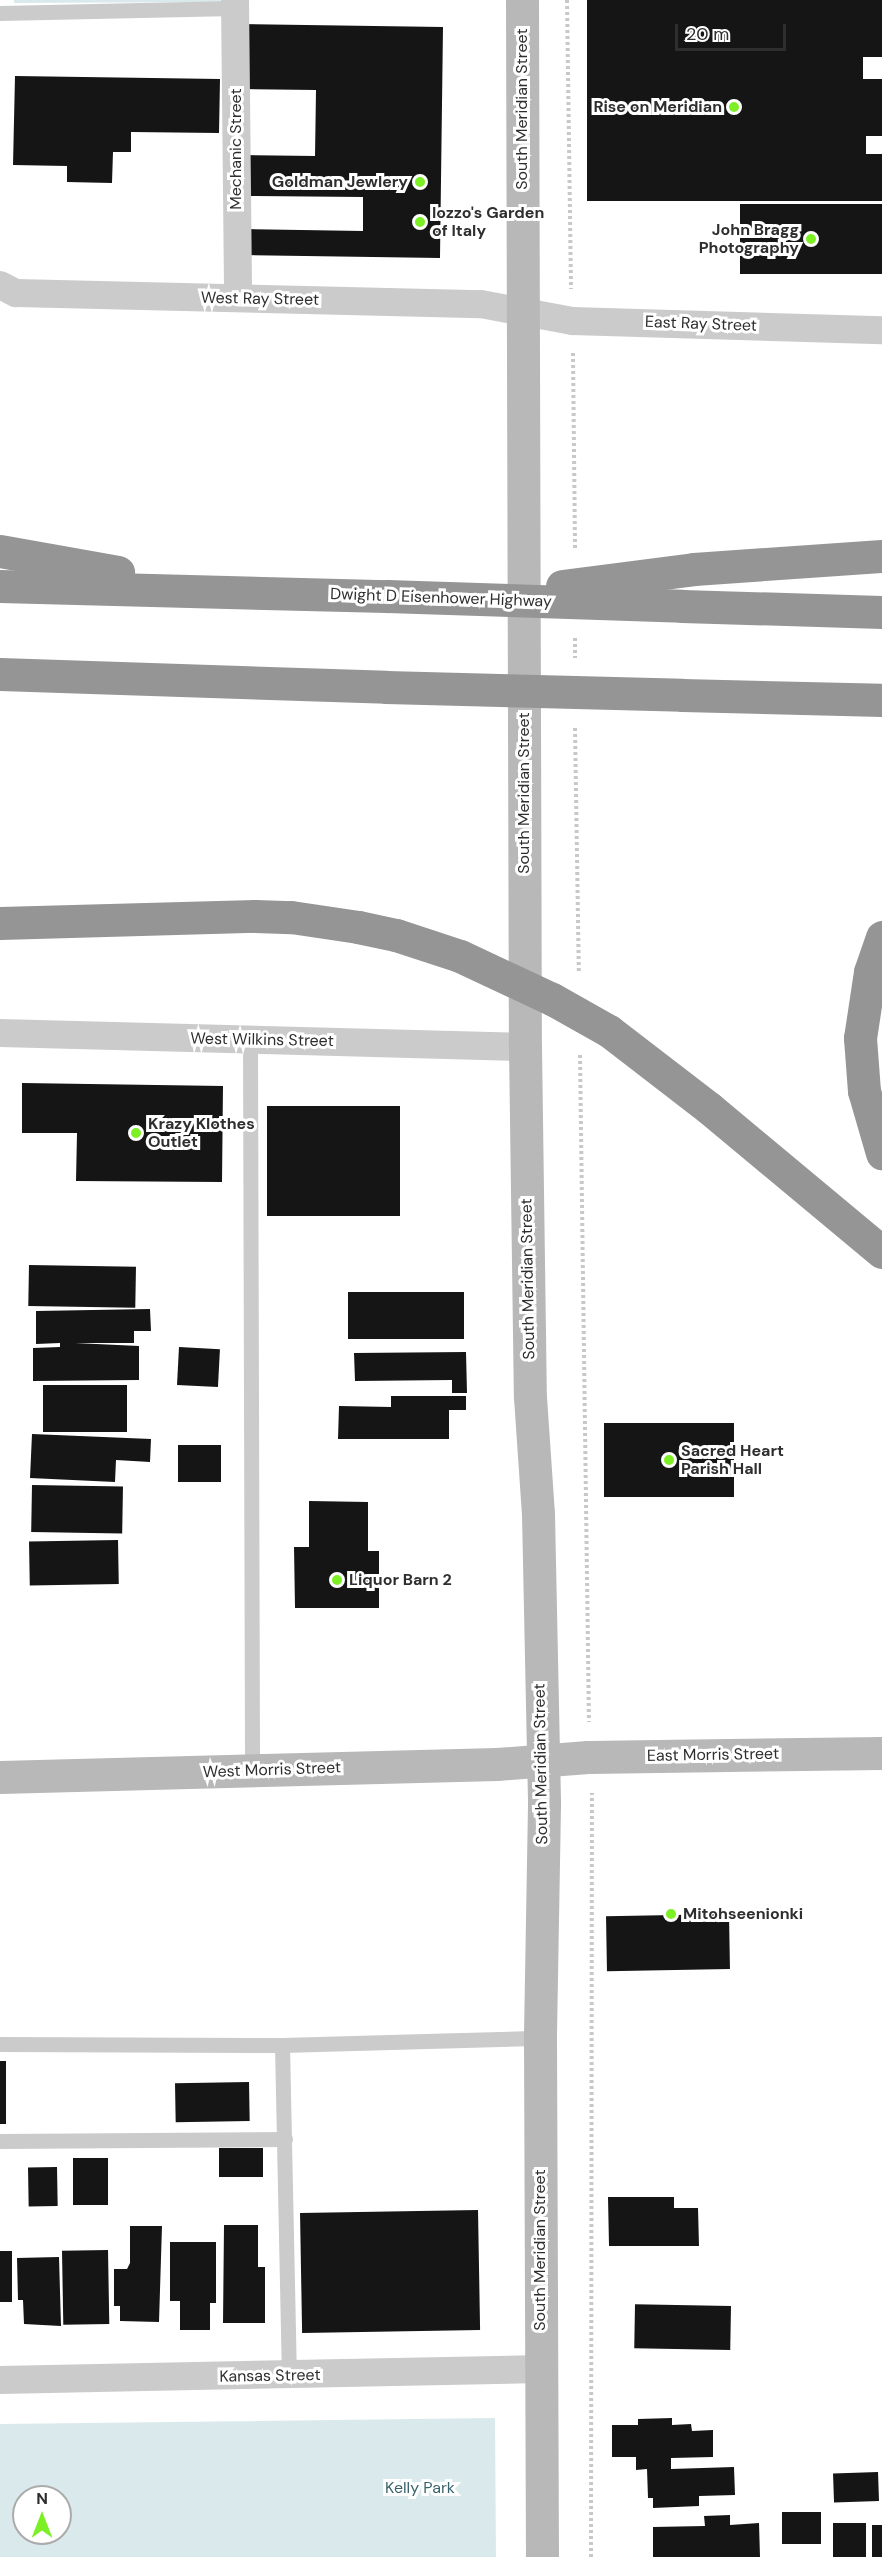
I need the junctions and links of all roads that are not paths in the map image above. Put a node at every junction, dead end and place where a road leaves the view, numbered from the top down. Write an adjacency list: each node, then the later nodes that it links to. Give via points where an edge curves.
1 (522, 0): 6 (main road, South Meridian Street)
2 (235, 4): 3 (lane); 5 (street, Mechanic Street)
3 (0, 13)
4 (0, 285): 5 (street, West Ray Street, via 16,293)
5 (238, 298): 6 (street, West Ray Street)
6 (522, 308): 7 (street, East Ray Street, via 572,321); 20 (main road, South Meridian Street)
7 (882, 330)
8 (0, 551): 11 (highway)
9 (882, 556): 12 (highway, bridge, via 694,569)
10 (0, 586): 11 (highway, Dwight D Eisenhower Highway)
11 (217, 589): 12 (highway, Dwight D Eisenhower Highway, bridge)
12 (466, 598): 13 (highway, Dwight D Eisenhower Highway, bridge)
13 (882, 612)
14 (0, 674): 15 (highway, bridge)
15 (882, 700)
16 (0, 922): 22 (highway, bridge, via 279,917 396,935 460,956 609,1031 709,1108)
17 (882, 937): 21 (highway, via 868,983 860,1038 864,1091)
18 (0, 1033): 19 (street, West Wilkins Street)
19 (250, 1040): 20 (street, West Wilkins Street); 25 (lane)
20 (525, 1047): 24 (main road, South Meridian Street, via 530,1397 538,1514)
21 (882, 1153)
22 (882, 1252)
23 (882, 1753): 24 (main road, East Morris Street)
24 (544, 1760): 25 (main road, West Morris Street); 27 (main road, South Meridian Street)
25 (252, 1770): 26 (main road, West Morris Street)
26 (0, 1777)
27 (540, 2038): 29 (lane); 32 (main road, South Meridian Street)
28 (0, 2044): 29 (lane)
29 (282, 2045): 30 (lane)
30 (285, 2139): 31 (lane); 33 (lane)
31 (0, 2141)
32 (541, 2369): 33 (street, Kansas Street); 35 (main road, South Meridian Street)
33 (289, 2376): 34 (street, Kansas Street)
34 (0, 2380)
35 (543, 2557)

